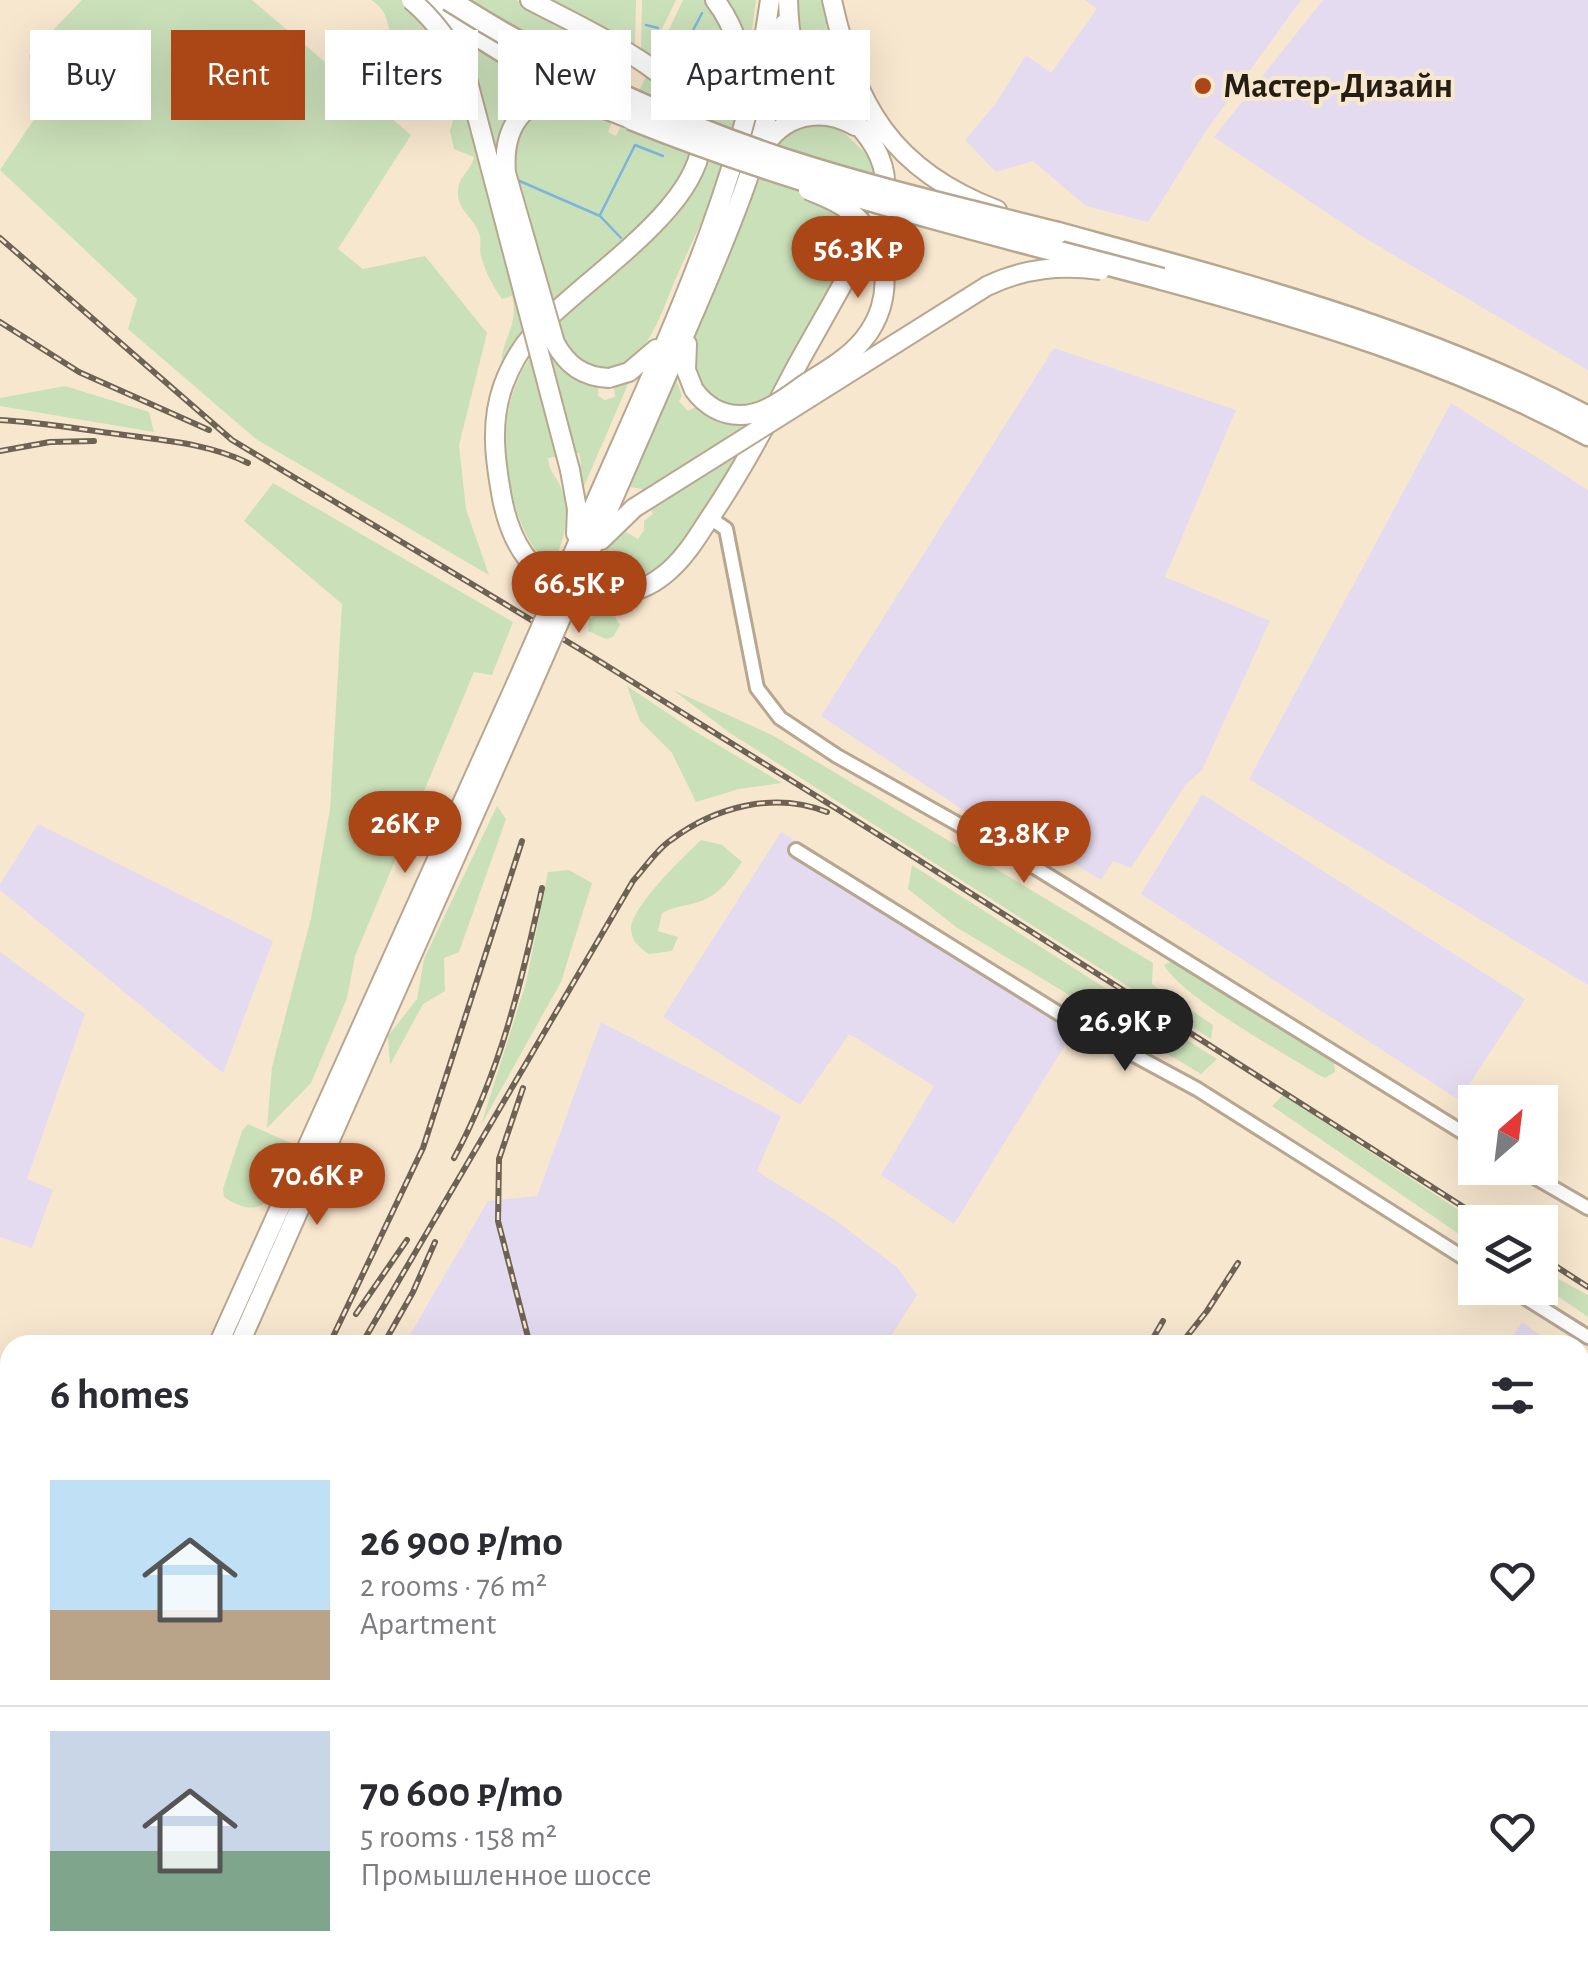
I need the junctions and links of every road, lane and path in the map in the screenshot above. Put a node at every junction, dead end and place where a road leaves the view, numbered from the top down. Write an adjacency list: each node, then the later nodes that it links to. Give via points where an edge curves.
1 (411, 0): 21 (main road, bridge, via 441,30 468,82 570,470)
2 (420, 0): 9 (highway, bridge)
3 (449, 0): 15 (highway, bridge, via 607,88 719,136)
4 (530, 0): 20 (main road, via 666,77 694,108 701,141 690,178 665,213 534,332 509,372 494,440 510,530 544,576 602,596 661,578)
5 (715, 0): 13 (main road, via 741,55)
6 (770, 0): 13 (main road)
7 (787, 0): 12 (main road, via 789,32 802,61); 14 (main road, via 775,78)
8 (832, 0): 15 (main road, bridge, via 865,104 904,156 949,190)
9 (498, 49)
10 (631, 119): 14 (highway, bridge)
11 (517, 120): 18 (main road, bridge, via 506,145 506,173 555,343 568,362 609,378 637,366)
12 (867, 137): 14 (main road, via 830,115 806,116 774,133); 20 (main road, via 884,168 883,204)
13 (742, 138): 18 (main road)
14 (749, 168): 16 (highway, bridge); 17 (main road); 17 (main road, bridge, via 838,203 859,219 878,246 883,299 853,351 772,406 748,414 727,414 694,390 684,358)
15 (1058, 234): 19 (highway, via 1364,320 1484,366)
16 (1162, 279): 19 (highway, via 1389,346); 21 (main road, bridge, via 1067,266 1002,279 634,508)
17 (696, 310): 21 (main road)
18 (668, 332): 21 (main road)
19 (1584, 430)
20 (710, 518): 23 (street, via 726,530 756,688 780,718)
21 (580, 558): 26 (main road, bridge)
22 (796, 850): 27 (street, via 1071,1021 1197,1089)
23 (1458, 1129)
24 (1549, 1185): 25 (street)
25 (1588, 1208)
26 (280, 1230): 29 (main road); 30 (main road)
27 (1458, 1254)
28 (1538, 1305): 31 (street)
29 (223, 1335)
30 (243, 1335)
31 (1586, 1335)

